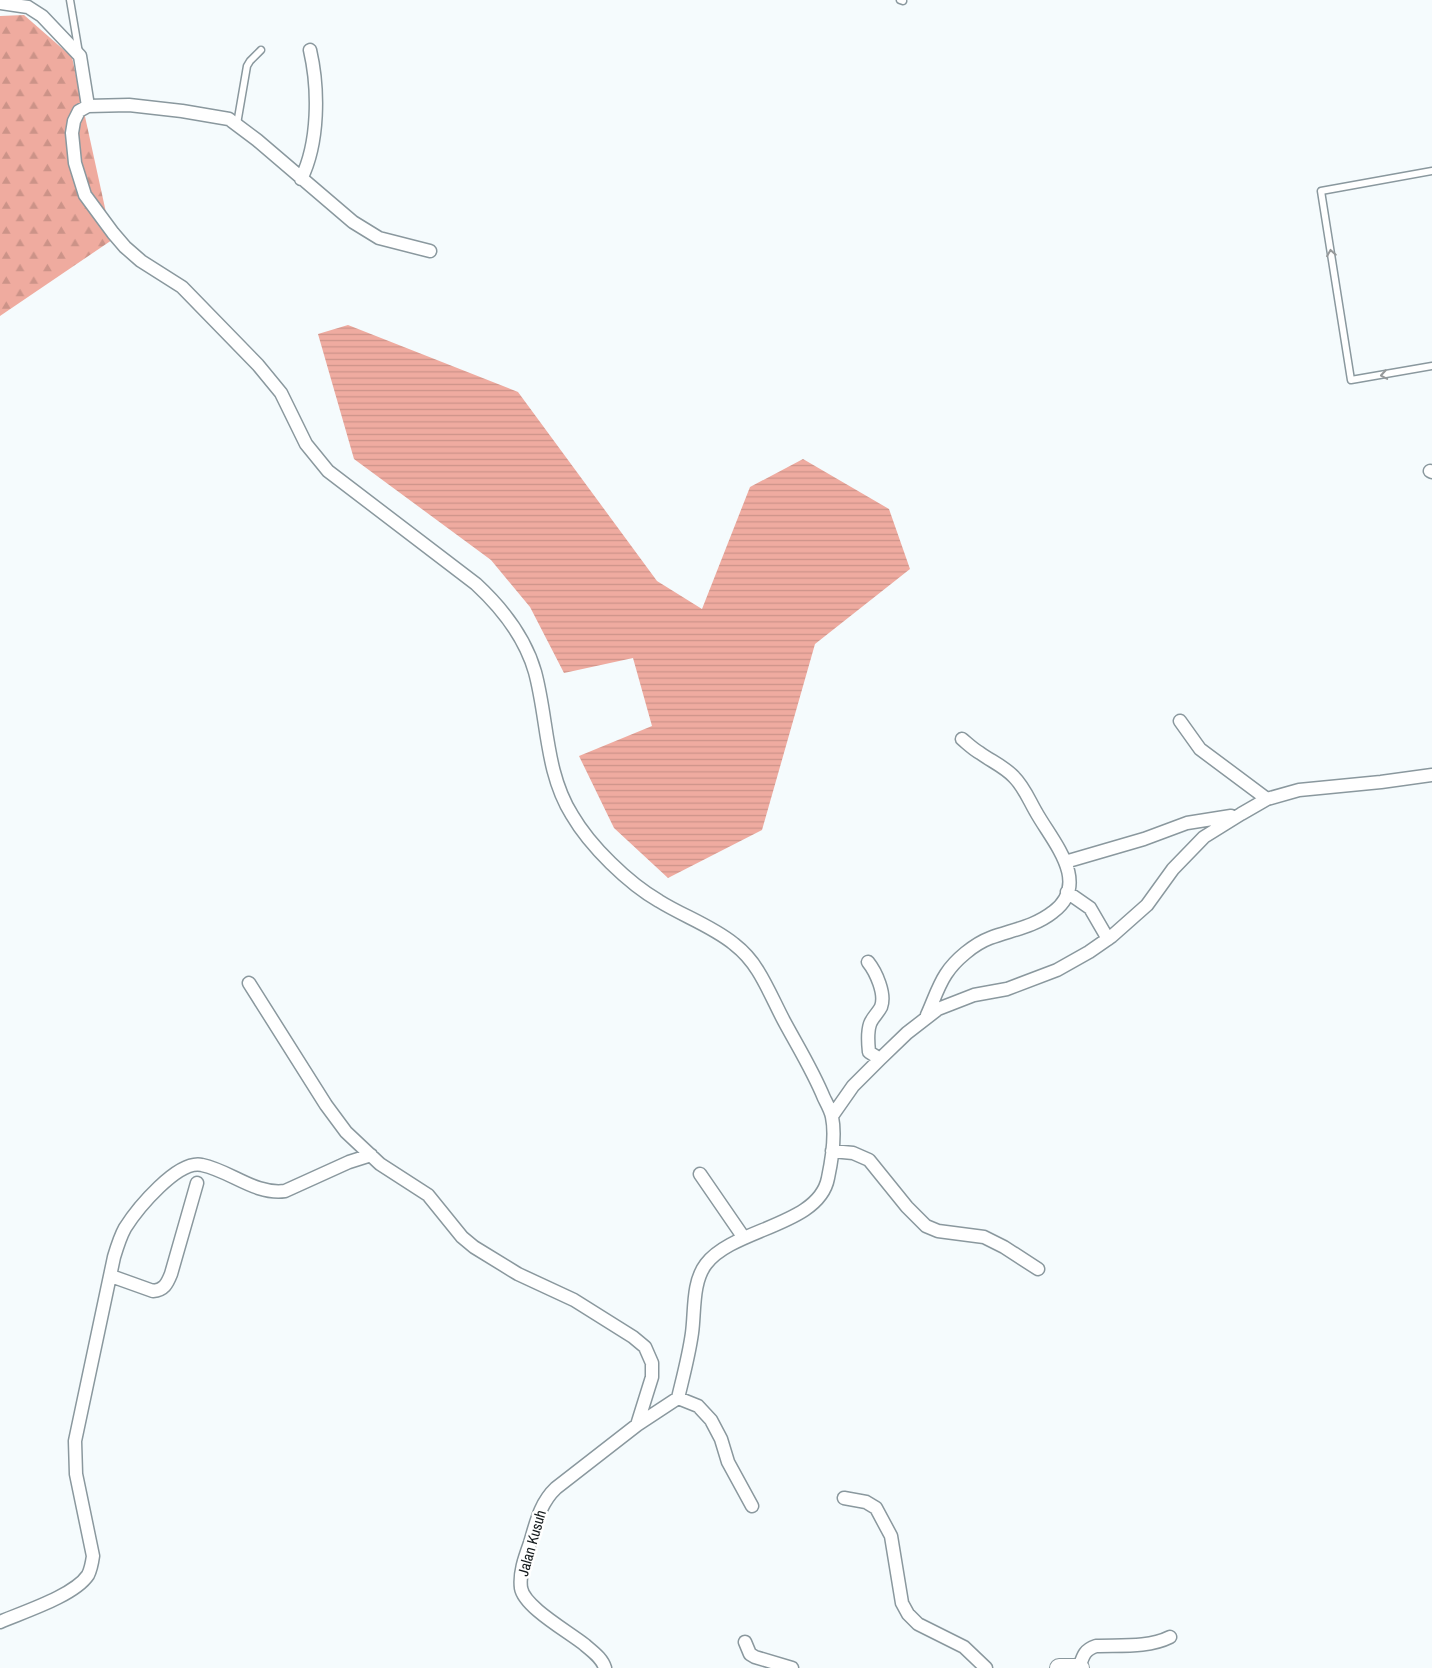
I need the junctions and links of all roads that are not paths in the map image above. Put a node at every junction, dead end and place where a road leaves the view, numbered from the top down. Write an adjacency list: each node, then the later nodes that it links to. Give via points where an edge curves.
1 (70, 0): 5 (lane)
2 (0, 3): 5 (street, via 28,7 42,16)
3 (261, 50): 7 (lane, via 247,66)
4 (310, 50): 9 (street, via 314,68 315,122 312,154)
5 (80, 56): 6 (street)
6 (88, 106): 7 (street, via 155,107 229,119); 24 (street, via 79,111 74,121 72,148 85,195 93,207 125,247 182,287 258,365 284,399 306,444 328,471 476,584 503,611 520,636 534,670 554,774 574,820 622,873 657,900 726,938 748,957 804,1056)
7 (237, 124): 9 (street)
8 (1432, 171): 11 (lane, one-way to 8, via 1351,380 1321,191)
9 (301, 179): 10 (street, via 366,231 379,238)
10 (430, 251)
11 (1432, 366)
12 (1180, 721): 15 (street, via 1200,749)
13 (962, 739): 17 (street, via 1019,782 1036,814 1053,836)
14 (1432, 775): 15 (street, via 1298,790)
15 (1267, 799): 16 (street)
16 (1241, 814): 17 (street, via 1187,823); 19 (street, via 1204,837 1173,869 1147,906)
17 (1065, 862): 18 (street, via 1070,881)
18 (1067, 892): 19 (street, via 1090,908); 22 (street, via 1054,912 1016,931 989,938 966,953 946,974)
19 (1108, 939): 22 (street, via 1057,970 1007,989 963,999 938,1009)
20 (868, 962): 23 (street, via 877,978 882,998 878,1013 870,1022 869,1052)
21 (249, 983): 26 (street, via 326,1105 346,1132)
22 (926, 1018): 23 (street)
23 (880, 1059): 24 (street, via 853,1086)
24 (832, 1116): 25 (street)
25 (832, 1151): 29 (street, via 828,1182 816,1200 780,1224); 30 (street, via 853,1153 869,1160 926,1226 938,1231 984,1237)
26 (371, 1155): 31 (street, via 275,1192 200,1164 180,1170 156,1192 126,1228 114,1257); 33 (street, via 428,1195 474,1247 518,1274 574,1300 645,1347 652,1363 652,1377)
27 (700, 1174): 29 (street)
28 (197, 1183): 31 (street, via 165,1287 153,1291)
29 (744, 1238): 32 (street, via 716,1253 701,1273 688,1362)
30 (1038, 1269)
31 (111, 1276): 36 (street, via 74,1441 76,1474 93,1556 92,1566 87,1576 62,1596)
32 (678, 1398): 33 (street, Jalan Kusuh); 35 (street, via 698,1406 711,1420 728,1462)
33 (637, 1425): 39 (street, Jalan Kusuh, via 547,1496 536,1520 521,1576 524,1598 598,1656)
34 (844, 1498): 41 (street, via 866,1502 876,1508 891,1536 902,1603 908,1614 918,1624 964,1647)
35 (752, 1506)
36 (0, 1622)
37 (1170, 1637): 43 (street, via 1162,1642 1089,1648 1084,1653)
38 (745, 1642): 40 (street, via 755,1657)
39 (605, 1668)
40 (792, 1668)
41 (986, 1668)
42 (1059, 1668): 43 (street)
43 (1080, 1668)

